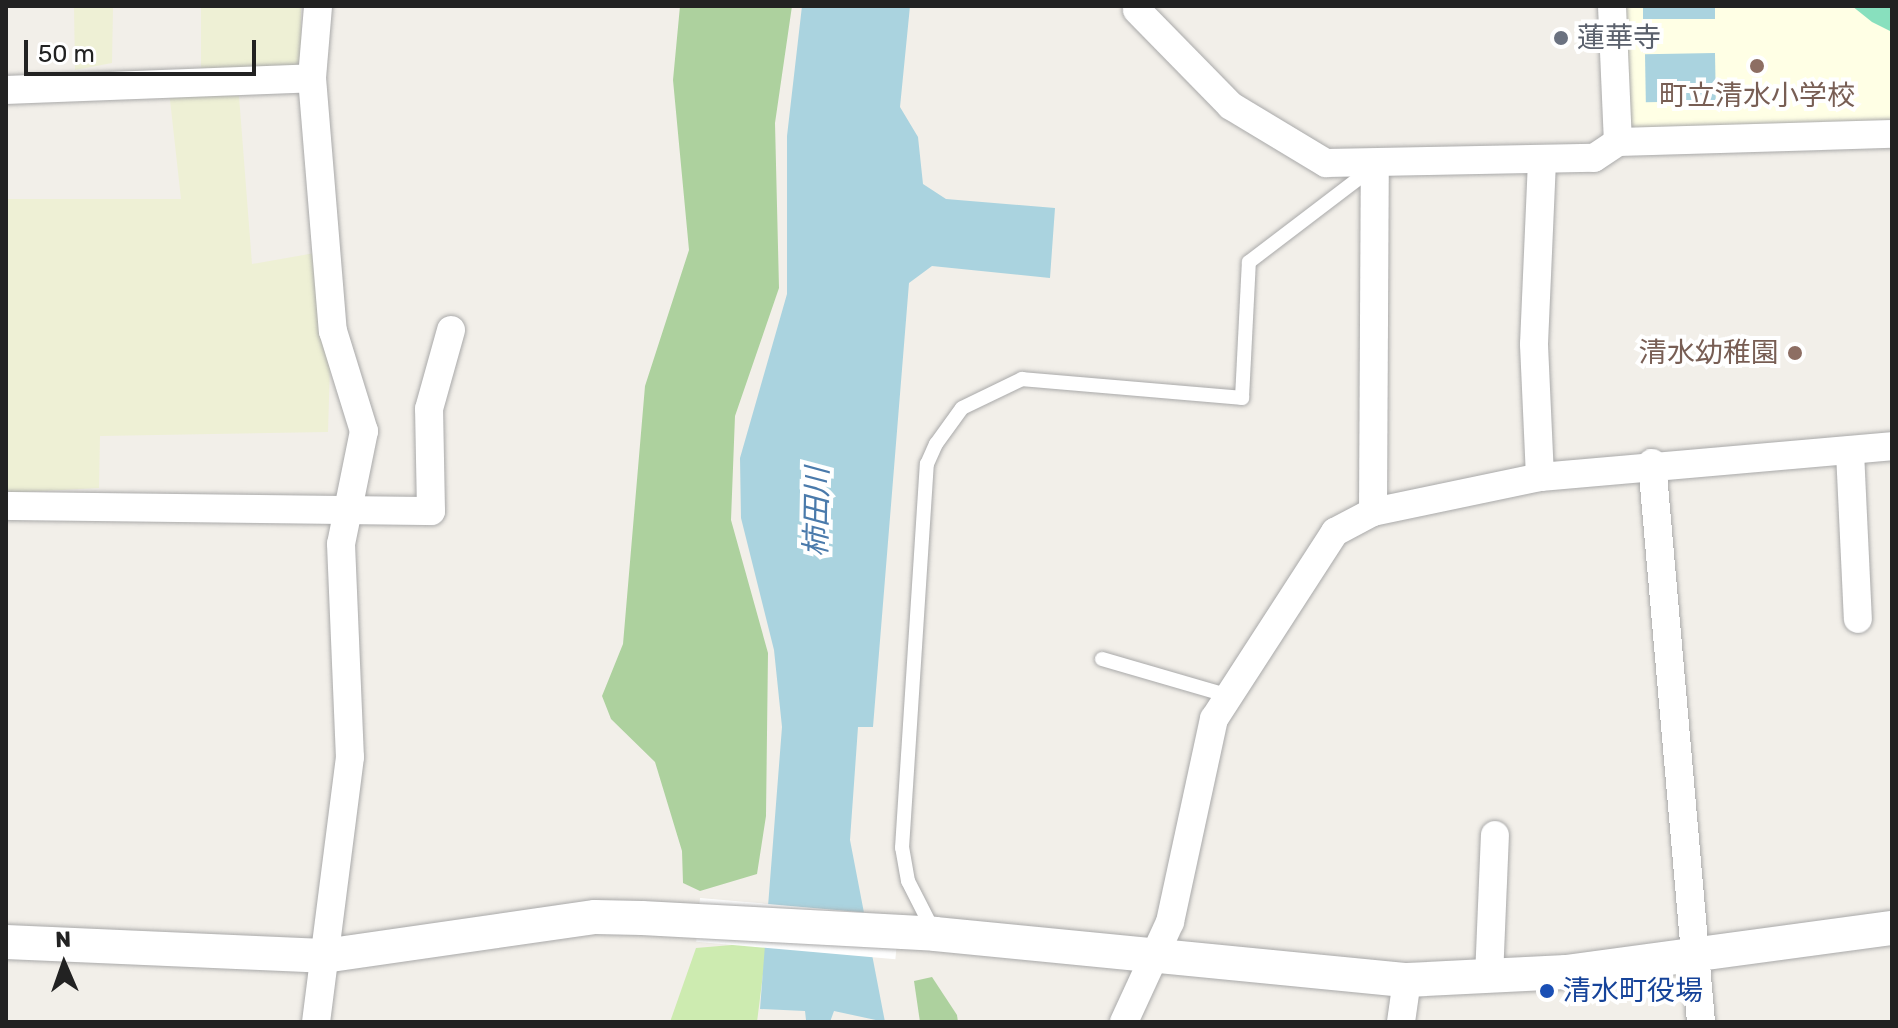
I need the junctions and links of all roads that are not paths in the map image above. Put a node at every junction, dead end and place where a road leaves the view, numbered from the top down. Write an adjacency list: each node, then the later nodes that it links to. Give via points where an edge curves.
1 (318, 6): 4 (street)
2 (1612, 6): 7 (street)
3 (1137, 10): 9 (street, via 1210,87 1276,138 1326,163)
4 (312, 78): 5 (street); 16 (street, via 333,331 364,431)
5 (6, 90)
6 (1892, 134): 7 (street)
7 (1618, 142): 8 (street, via 1594,158)
8 (1542, 160): 9 (street); 14 (street, via 1534,344)
9 (1375, 166): 17 (street); 23 (lane, via 1249,262 1242,398 1022,379 962,408 936,444 927,464 902,848 908,881)
10 (451, 330): 16 (street, via 429,409 431,511)
11 (1892, 446): 12 (street)
12 (1850, 452): 13 (street); 18 (street)
13 (1652, 463): 14 (street); 26 (street)
14 (1540, 477): 17 (street)
15 (6, 506): 16 (street)
16 (346, 512): 27 (street, via 350,757)
17 (1373, 512): 20 (street, via 1335,532)
18 (1858, 619)
19 (1102, 659): 20 (lane)
20 (1229, 696): 25 (street, via 1207,737)
21 (1495, 835): 28 (street)
22 (1892, 928): 26 (street)
23 (935, 934): 25 (street); 27 (street, via 595,917)
24 (6, 942): 27 (street)
25 (1160, 954): 29 (street); 31 (street)
26 (1698, 954): 28 (street); 33 (street)
27 (324, 956): 30 (street)
28 (1489, 977): 29 (street)
29 (1407, 980): 32 (street)
30 (316, 1022)
31 (1124, 1022)
32 (1401, 1022)
33 (1701, 1022)

